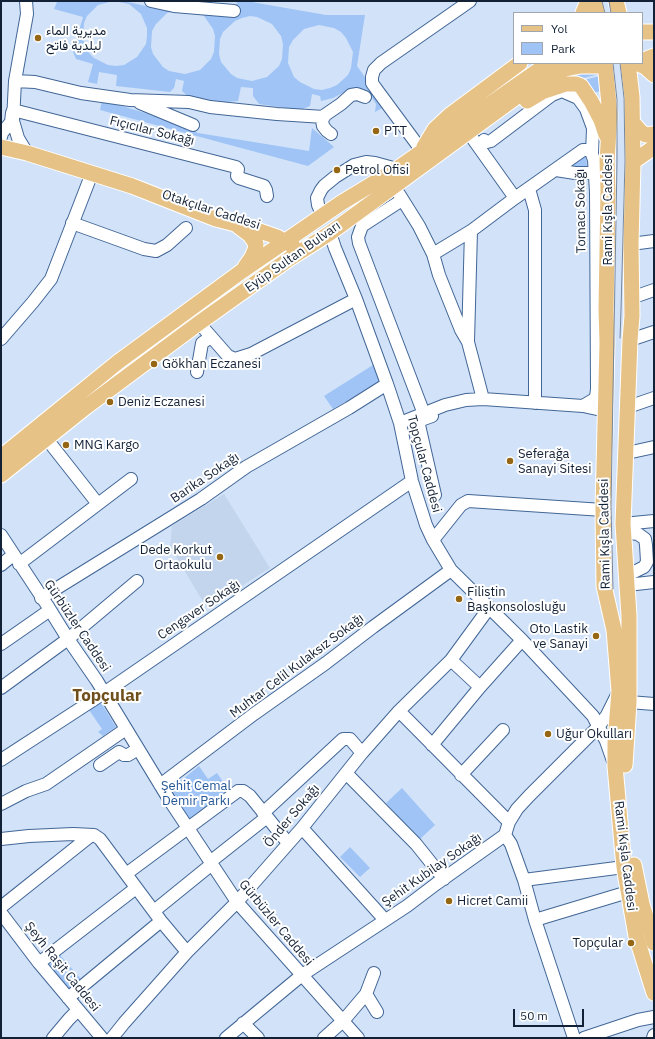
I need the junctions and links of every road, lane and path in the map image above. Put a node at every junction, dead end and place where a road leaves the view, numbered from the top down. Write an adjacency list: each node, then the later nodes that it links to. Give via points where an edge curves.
1 (26, 1): 21 (street, via 27,14)
2 (151, 1): 6 (street, via 174,6)
3 (470, 1): 36 (street, via 374,70 372,83)
4 (588, 1): 7 (main road)
5 (594, 1): 8 (main road)
6 (234, 11)
7 (583, 12)
8 (597, 12)
9 (643, 32): 10 (main road)
10 (654, 32)
11 (654, 47): 12 (main road)
12 (643, 52)
13 (654, 56): 14 (main road)
14 (643, 61)
15 (519, 64): 36 (main road, via 450,115 435,129)
16 (547, 64): 36 (main road, Eyüp Sultan Bulvarı)
17 (602, 64): 28 (main road, Eyüp Sultan Bulvarı, via 554,73); 33 (main road, Rami Kışla Caddesi, via 610,104)
18 (628, 64): 26 (main road, Rami Kışla Caddesi)
19 (638, 64): 20 (main road)
20 (654, 75)
21 (15, 81): 23 (street, via 35,82 81,93); 24 (street)
22 (365, 97): 25 (street, via 351,95)
23 (132, 100): 25 (street, via 189,102 210,107); 27 (street)
24 (13, 110): 31 (street, via 11,122); 37 (street, via 18,138); 47 (street, Fıçıcılar Sokağı, via 236,167 239,178 264,186)
25 (324, 117): 29 (street, via 323,126)
26 (633, 123): 30 (main road, via 641,132); 39 (main road, Rami Kışla Caddesi)
27 (193, 125)
28 (468, 132): 33 (main road, via 483,132 542,92 571,83 581,86 586,93 601,120); 45 (main road, Eyüp Sultan Bulvarı); 48 (street)
29 (331, 134)
30 (654, 134)
31 (1, 137)
32 (484, 140): 38 (street, via 492,141 552,95 562,91 578,98 586,109 593,128)
33 (608, 141): 80 (main road, Rami Kışla Caddesi)
34 (1, 146): 37 (main road, Otakçılar Caddesi)
35 (654, 146): 39 (main road)
36 (422, 151): 40 (main road, Eyüp Sultan Bulvarı)
37 (27, 153): 43 (main road, Otakçılar Caddesi)
38 (592, 154): 41 (street, Tornacı Sokağı, via 589,150 584,150); 42 (street, Tornacı Sokağı)
39 (633, 162): 59 (main road, Rami Kışla Caddesi)
40 (397, 169): 50 (main road, Eyüp Sultan Bulvarı); 51 (street, via 366,162 354,165 335,177 324,186 318,198)
41 (556, 170): 42 (street, via 575,173); 46 (street, Tornacı Sokağı)
42 (595, 172): 78 (street, Tornacı Sokağı, via 597,389 596,397)
43 (92, 173): 44 (main road, Otakçılar Caddesi); 52 (street)
44 (132, 186): 53 (main road, Otakçılar Caddesi, via 216,219); 57 (main road, Otakçılar Caddesi, via 163,193 228,218)
45 (394, 186): 49 (street); 56 (main road, Eyüp Sultan Bulvarı)
46 (529, 189): 48 (street, Tornacı Sokağı); 76 (street, via 535,210)
47 (267, 196)
48 (515, 198): 55 (street, Tornacı Sokağı)
49 (402, 200): 61 (street); 81 (street, via 362,226 358,237)
50 (342, 203): 51 (main road, Eyüp Sultan Bulvarı); 56 (main road, via 329,224)
51 (323, 216): 57 (main road, Eyüp Sultan Bulvarı)
52 (72, 223): 54 (street, via 156,251); 69 (street, via 51,279)
53 (233, 223): 57 (main road, Otakçılar Caddesi); 62 (main road, via 250,235 256,244 252,257)
54 (186, 228)
55 (471, 231): 61 (street, Tornacı Sokağı); 71 (street)
56 (330, 233): 60 (main road, Eyüp Sultan Bulvarı); 65 (street, Topçular Caddesi)
57 (290, 237): 60 (main road); 62 (main road, Eyüp Sultan Bulvarı)
58 (654, 241): 59 (street)
59 (631, 244): 64 (main road, Rami Kışla Caddesi)
60 (300, 251): 66 (main road, Eyüp Sultan Bulvarı)
61 (433, 254): 71 (street, via 461,330)
62 (242, 271): 86 (main road, Eyüp Sultan Bulvarı, via 118,362)
63 (654, 290): 64 (street)
64 (631, 298): 70 (main road, Rami Kışla Caddesi)
65 (356, 299): 68 (street, via 243,358 235,360 228,356); 73 (street, Topçular Caddesi)
66 (199, 323): 68 (street); 83 (main road, Eyüp Sultan Bulvarı)
67 (654, 332): 70 (street)
68 (211, 337): 72 (street, via 202,343)
69 (1, 338)
70 (630, 340): 79 (main road, Rami Kışla Caddesi)
71 (468, 342): 75 (street)
72 (197, 372)
73 (387, 384): 82 (street, Topçular Caddesi); 103 (street, Barika Sokağı, via 246,467 201,499)
74 (654, 398): 79 (street)
75 (483, 399): 76 (street); 77 (street, via 466,400)
76 (534, 403): 78 (street)
77 (444, 406): 81 (street); 90 (street, via 438,414 421,420 419,425)
78 (583, 406): 80 (street)
79 (628, 407): 85 (main road, Rami Kışla Caddesi)
80 (606, 411): 92 (main road, Rami Kışla Caddesi)
81 (424, 414): 82 (street)
82 (400, 423): 89 (street, Topçular Caddesi)
83 (46, 438): 87 (main road, Eyüp Sultan Bulvarı); 91 (street)
84 (654, 446): 85 (street)
85 (627, 453): 94 (main road, Rami Kışla Caddesi)
86 (1, 457)
87 (1, 475)
88 (131, 479): 91 (street)
89 (412, 481): 96 (street, Topçular Caddesi); 112 (street, Cengaver Sokağı)
90 (435, 495)
91 (98, 504): 97 (street)
92 (603, 510): 96 (street, via 468,501 461,505); 113 (main road, Rami Kışla Caddesi, via 604,586)
93 (654, 521): 94 (street)
94 (623, 528): 100 (main road, Rami Kışla Caddesi); 100 (street, via 644,539 647,562)
95 (1, 535): 97 (street, Gürbüzler Caddesi)
96 (433, 540): 99 (street, Topçular Caddesi)
97 (16, 560): 98 (street); 103 (street, Gürbüzler Caddesi)
98 (1, 565)
99 (451, 570): 104 (street, Topçular Caddesi); 127 (street, Muhtar Celil Kulaksız Sokağı)
100 (626, 579): 102 (street); 113 (main road, Rami Kışla Caddesi, via 629,616)
101 (137, 581): 106 (street)
102 (654, 582)
103 (41, 598): 105 (street, Gürbüzler Caddesi)
104 (489, 608): 107 (street, Topçular Caddesi); 109 (street, Önder Sokağı)
105 (50, 610): 106 (street, Gürbüzler Caddesi); 108 (street)
106 (68, 639): 111 (street); 112 (street, Gürbüzler Caddesi)
107 (522, 640): 110 (street); 116 (street, Topçular Caddesi)
108 (1, 644)
109 (451, 660): 110 (street); 115 (street, Önder Sokağı)
110 (480, 687): 119 (street)
111 (1, 688)
112 (104, 693): 117 (street, Gürbüzler Caddesi); 122 (street, Cengaver Sokağı)
113 (624, 696): 114 (street); 116 (street); 124 (main road, Rami Kışla Caddesi, via 615,742); 151 (main road, Rami Kışla Caddesi, via 625,770 630,836 640,899)
114 (654, 704)
115 (399, 711): 119 (street); 121 (street, Önder Sokağı)
116 (599, 726): 124 (street, Topçular Caddesi); 130 (street, via 529,796)
117 (126, 729): 120 (street, Gürbüzler Caddesi); 128 (street, via 46,784)
118 (503, 730): 126 (street)
119 (432, 745): 126 (street)
120 (138, 749): 123 (street, via 128,755 118,752); 127 (street, Gürbüzler Caddesi)
121 (362, 753): 125 (street, Önder Sokağı); 129 (street, via 350,739 343,739)
122 (1, 760)
123 (100, 765)
124 (615, 766): 138 (main road, Rami Kışla Caddesi)
125 (346, 773): 132 (street, Önder Sokağı); 140 (street, via 416,844)
126 (461, 775): 130 (street)
127 (160, 785): 131 (street, Gürbüzler Caddesi)
128 (1, 804)
129 (265, 815): 131 (street, via 246,792 238,791); 136 (street); 137 (street)
130 (509, 822): 134 (street)
131 (188, 828): 137 (street, Gürbüzler Caddesi); 139 (street)
132 (302, 828): 136 (street, Önder Sokağı); 147 (street)
133 (94, 835): 135 (street); 139 (street, via 100,839); 145 (street)
134 (505, 835): 140 (street, Şehit Kubilay Sokağı); 141 (street, via 511,844)
135 (1, 839)
136 (288, 843): 144 (street, Önder Sokağı)
137 (211, 863): 144 (street, Gürbüzler Caddesi); 146 (street)
138 (624, 867): 141 (street); 143 (main road, Rami Kışla Caddesi)
139 (126, 874): 142 (street)
140 (444, 879): 147 (street, Şehit Kubilay Sokağı)
141 (524, 880): 148 (street)
142 (136, 888): 146 (street); 153 (street)
143 (628, 892): 148 (street); 156 (main road, Rami Kışla Caddesi, via 636,936)
144 (237, 902): 152 (street, Önder Sokağı); 155 (street, Gürbüzler Caddesi)
145 (1, 907)
146 (154, 911): 150 (street)
147 (385, 920): 155 (street, Şehit Kubilay Sokağı)
148 (535, 920): 172 (street)
149 (3, 921): 153 (street, Şeyh Raşit Caddesi)
150 (161, 921): 152 (street); 158 (street)
151 (654, 943)
152 (187, 952): 167 (street, Önder Sokağı)
153 (39, 963): 158 (street, Şeyh Raşit Caddesi)
154 (374, 973): 157 (street)
155 (302, 975): 162 (street, Gürbüzler Caddesi); 163 (street, Şehit Kubilay Sokağı)
156 (654, 993)
157 (366, 994): 160 (street); 162 (street)
158 (68, 998): 159 (street, Şeyh Raşit Caddesi)
159 (78, 1010): 165 (street); 166 (street, Şeyh Raşit Caddesi)
160 (377, 1012)
161 (654, 1017): 173 (street)
162 (343, 1021): 170 (street); 171 (street, Gürbüzler Caddesi)
163 (243, 1023): 168 (street, Şehit Kubilay Sokağı); 169 (street)
164 (654, 1035): 174 (street)
165 (53, 1038)
166 (102, 1038)
167 (112, 1038)
168 (226, 1038)
169 (258, 1038)
170 (324, 1038)
171 (358, 1038)
172 (574, 1038)
173 (584, 1038)
174 (653, 1038)

